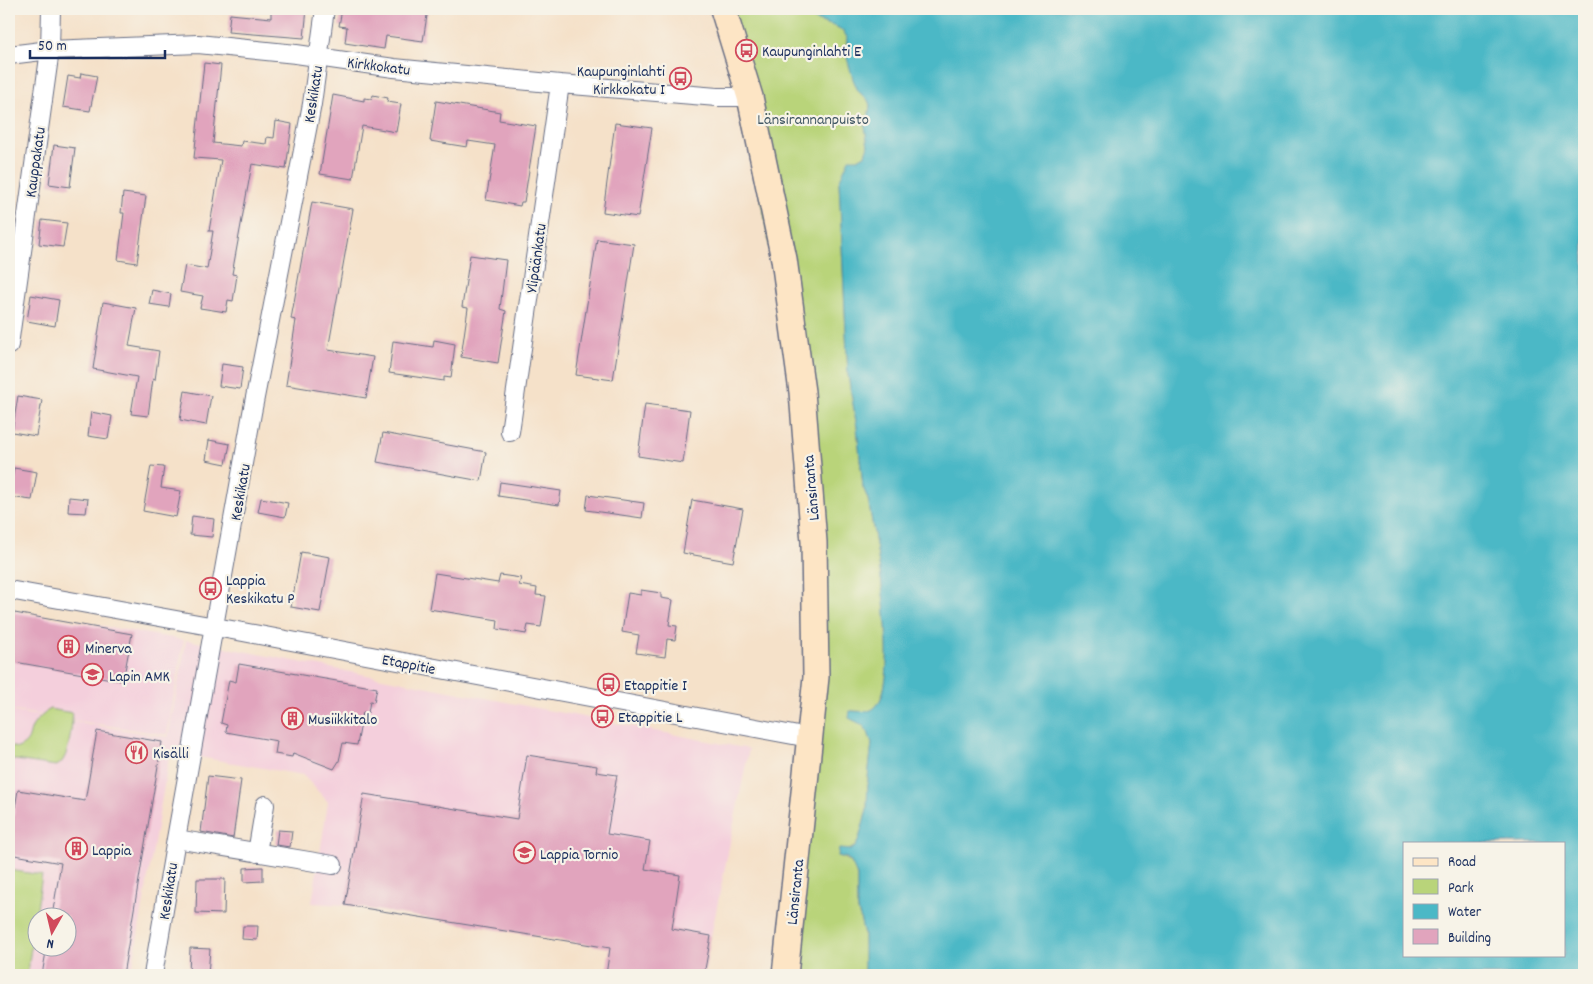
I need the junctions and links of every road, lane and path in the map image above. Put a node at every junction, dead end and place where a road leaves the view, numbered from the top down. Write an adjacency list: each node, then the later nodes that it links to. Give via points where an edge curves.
1 (51, 9): 4 (street, Kauppakatu)
2 (325, 9): 6 (street, Keskikatu)
3 (722, 9): 8 (street, Länsiranta)
4 (50, 50): 5 (street, Kirkkokatu); 6 (street, Kirkkokatu, via 198,44); 9 (street, Kauppakatu)
5 (9, 55)
6 (318, 57): 7 (street, Kirkkokatu, via 394,68); 12 (street, Keskikatu)
7 (560, 84): 8 (street, Kirkkokatu); 10 (street, Ylipäänkatu)
8 (750, 97): 13 (street, Länsiranta, via 784,259 802,392 814,542 816,677)
9 (9, 345)
10 (510, 432)
11 (9, 590): 12 (street, Etappitie)
12 (215, 626): 13 (street, Etappitie); 15 (street, Keskikatu)
13 (809, 738): 19 (street, Länsiranta)
14 (265, 805): 16 (street)
15 (176, 840): 16 (street); 18 (street, Keskikatu)
16 (257, 853): 17 (street)
17 (333, 865)
18 (153, 975)
19 (785, 975)

